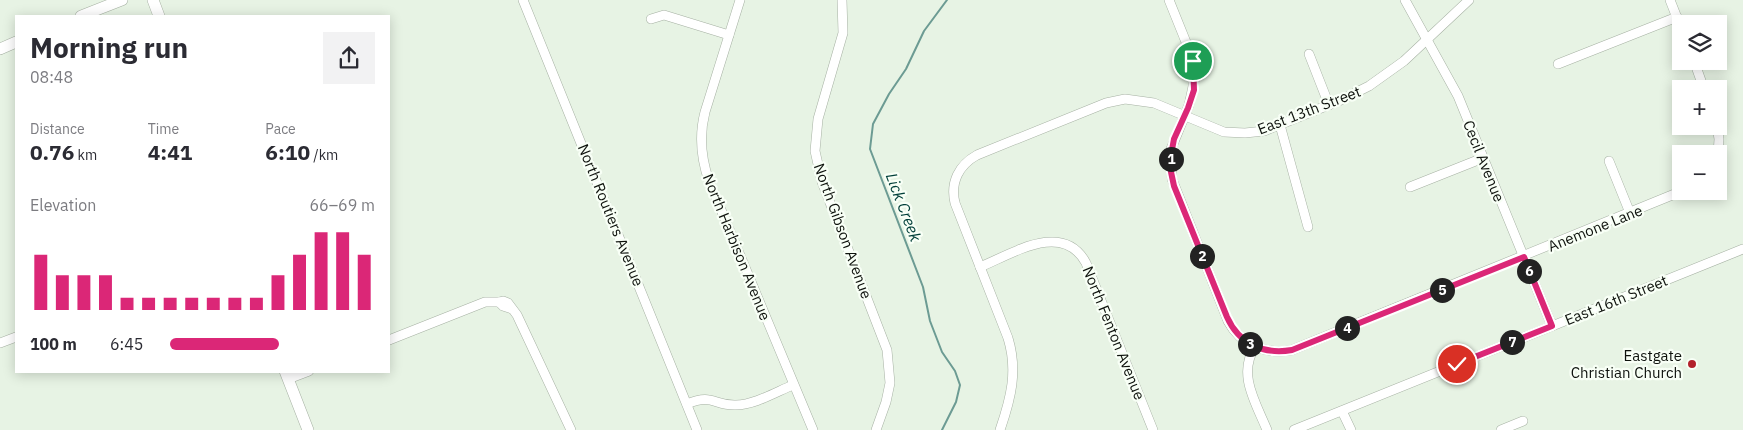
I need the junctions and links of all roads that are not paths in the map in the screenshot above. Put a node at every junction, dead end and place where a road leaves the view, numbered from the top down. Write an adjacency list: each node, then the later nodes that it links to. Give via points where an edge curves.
1 (122, 0): 10 (main road)
2 (153, 0): 11 (main road)
3 (523, 0): 40 (street, North Routiers Avenue)
4 (740, 0): 15 (street, North Harbison Avenue)
5 (842, 0): 48 (street, North Gibson Avenue, via 843,33 818,119 816,157 822,182 887,350 890,383)
6 (1169, 0): 22 (street, via 1190,52 1194,71 1194,90)
7 (1406, 0): 16 (street, Cecil Avenue)
8 (1470, 0): 16 (street, East 13th Street)
9 (1670, 0): 12 (street)
10 (84, 15)
11 (159, 15)
12 (1676, 15)
13 (1672, 19): 20 (street)
14 (651, 20): 15 (street, via 664,15)
15 (729, 35): 39 (street, North Harbison Avenue, via 703,118 703,159)
16 (1427, 38): 21 (street, East 13th Street, via 1382,77); 24 (street, Cecil Avenue, via 1455,90)
17 (15, 42): 18 (main road)
18 (0, 49)
19 (1309, 54): 21 (street)
20 (1558, 64)
21 (1330, 105): 23 (street, East 13th Street)
22 (1184, 116): 23 (street, East 13th Street, via 1224,132 1254,132); 32 (street, East 13th Street, via 1148,101 1112,102 966,162 953,187 954,200); 37 (street, via 1171,148 1173,181 1228,321 1237,334)
23 (1280, 125): 29 (street)
24 (1483, 158): 26 (street); 31 (street, Cecil Avenue)
25 (1609, 161): 28 (street)
26 (1410, 187)
27 (1672, 195): 28 (street, Anemone Lane)
28 (1630, 213): 31 (street, Anemone Lane)
29 (1308, 226)
30 (1743, 249): 33 (street, East 16th Street)
31 (1524, 257): 33 (street, Cecil Avenue); 37 (street, Anemone Lane, via 1292,350 1277,352)
32 (980, 267): 43 (street, via 1013,359 1012,394); 49 (street, North Fenton Avenue, via 1049,240 1065,243 1078,252 1086,262)
33 (1552, 326): 41 (street, East 16th Street)
34 (15, 337): 36 (street)
35 (390, 340): 45 (street, via 485,302 506,302 512,308)
36 (0, 343)
37 (1255, 347): 50 (street, via 1248,362 1247,378)
38 (287, 375): 44 (main road)
39 (792, 385): 40 (street, via 740,405 726,405 703,398); 47 (street, North Harbison Avenue)
40 (687, 404): 46 (street, North Routiers Avenue)
41 (1342, 411): 51 (street, East 16th Street); 52 (street)
42 (1523, 421): 53 (street)
43 (1002, 429)
44 (308, 430)
45 (571, 430)
46 (697, 430)
47 (813, 430)
48 (876, 430)
49 (1153, 430)
50 (1267, 430)
51 (1294, 430)
52 (1351, 430)
53 (1500, 430)

